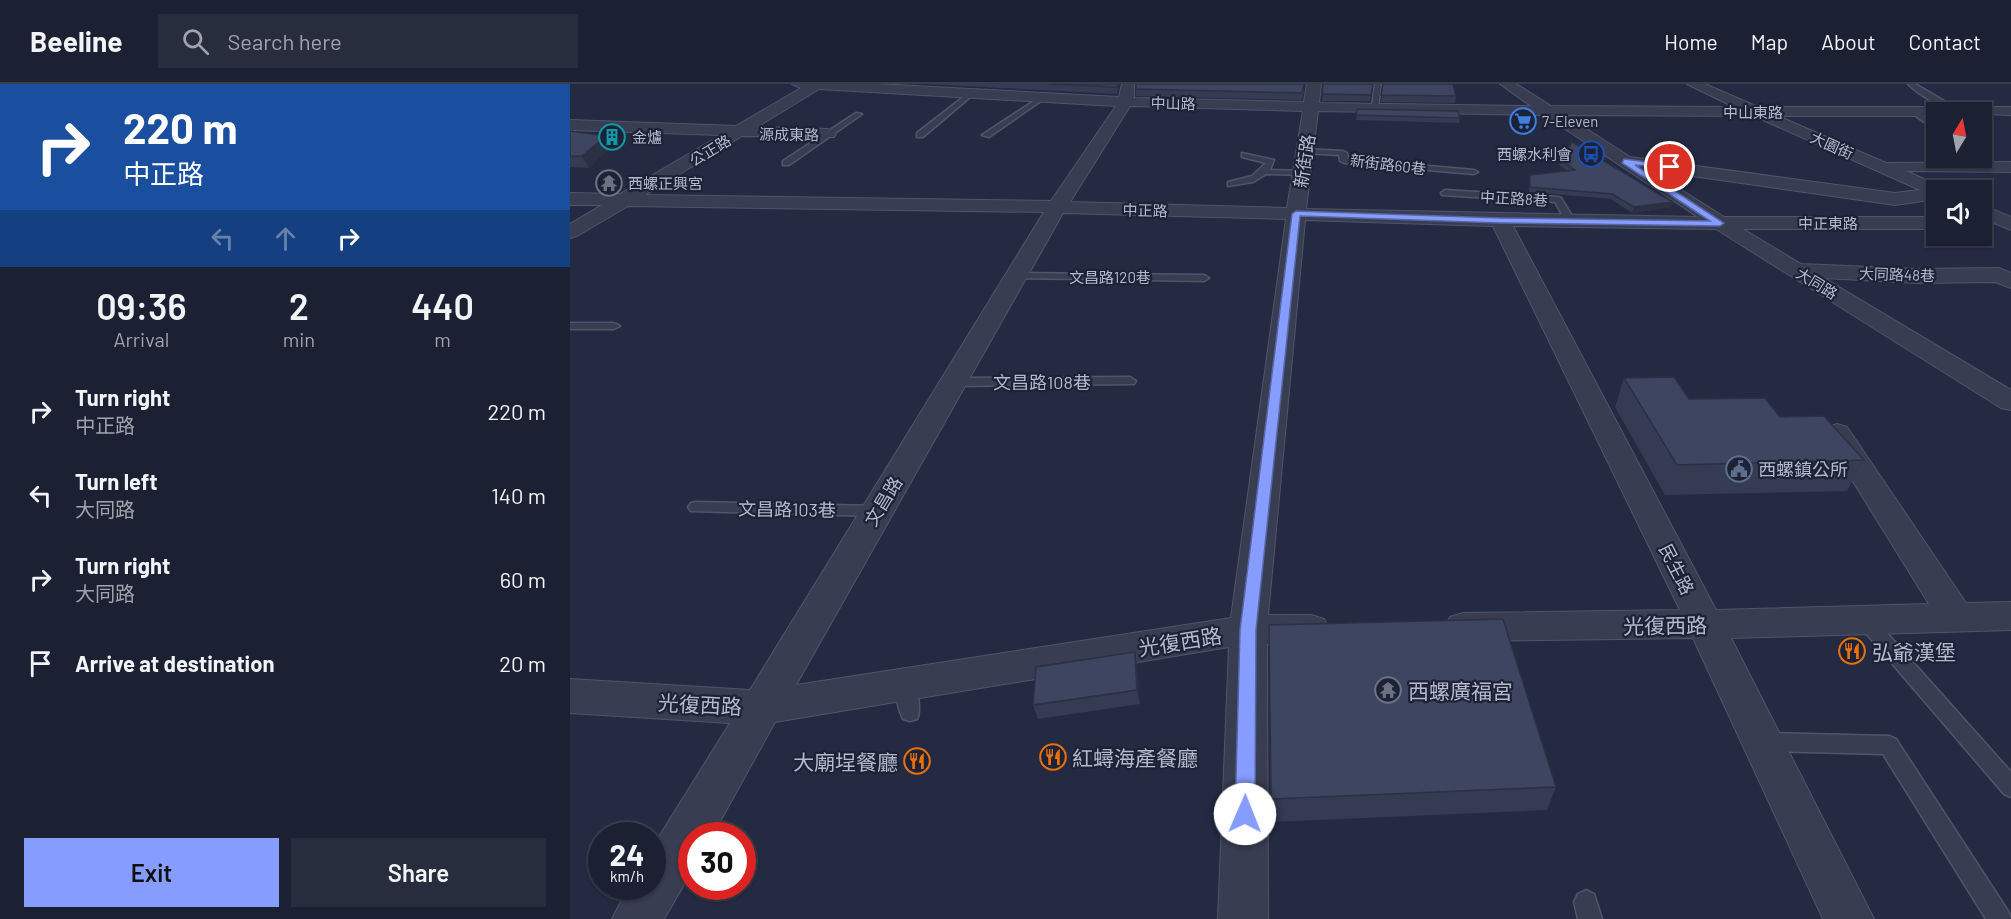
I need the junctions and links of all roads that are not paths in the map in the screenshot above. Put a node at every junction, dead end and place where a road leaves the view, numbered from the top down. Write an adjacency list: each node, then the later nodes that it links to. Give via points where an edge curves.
1 (799, 84): 2 (street, 中山路)
2 (818, 84): 7 (street, 中山路); 22 (street, 公正路)
3 (1378, 84): 12 (lane)
4 (1507, 84): 13 (street, 大同路)
5 (1695, 84): 16 (street, 大園街)
6 (1911, 84): 11 (lane, 中山東路)
7 (973, 93): 10 (street, 中山路); 24 (lane)
8 (1127, 93): 9 (street, 中山路); 10 (street, 中山路); 42 (street, 文昌路)
9 (1313, 95): 12 (street, 中山路); 28 (street, 新街路)
10 (1043, 97): 25 (lane)
11 (1940, 102)
12 (1375, 107): 13 (street, 中山路)
13 (1547, 111): 16 (street, 中山東路); 27 (street, 大同路)
14 (1992, 111): 15 (street, 中山東路)
15 (2011, 111)
16 (1758, 112): 17 (street, 中山東路); 32 (street, 大園街)
17 (1914, 112): 18 (street, 中山東路); 20 (lane)
18 (1926, 112)
19 (858, 114): 23 (lane)
20 (1926, 121)
21 (570, 126): 22 (street, 源成東路)
22 (738, 133): 23 (street, 源成東路); 41 (street, 公正路)
23 (828, 134): 29 (lane)
24 (921, 135)
25 (986, 135)
26 (1245, 155): 34 (lane, via 1271,162)
27 (1624, 161): 39 (street, 大同路, via 1895,200); 48 (street, 大同路)
28 (1304, 162): 34 (lane); 35 (lane, 新街路60巷, via 1343,153 1344,161); 43 (street, 新街路)
29 (786, 163)
30 (1926, 164): 32 (street)
31 (1992, 164): 33 (street)
32 (1880, 166): 37 (street, 大園街)
33 (2011, 167)
34 (1266, 172): 36 (lane, via 1259,179)
35 (1474, 172)
36 (1231, 184)
37 (1926, 187)
38 (1445, 194): 46 (lane, 中正路8巷, via 1558,200)
39 (1926, 194)
40 (570, 199): 41 (street, 中正路)
41 (626, 200): 42 (street, 中正路); 51 (street, 公正路)
42 (1057, 207): 43 (street, 中正路); 53 (street, 文昌路)
43 (1296, 214): 45 (street, 中正路); 70 (street, 新街路)
44 (1992, 215): 50 (street)
45 (1500, 220): 46 (street, 中正路); 67 (street, 民生路)
46 (1570, 221): 48 (street, 中正路)
47 (1992, 222): 50 (street)
48 (1720, 223): 49 (street, 中正東路); 52 (street, 大同路)
49 (1926, 223)
50 (2010, 223)
51 (570, 232)
52 (1796, 270): 54 (street, 大同路48巷); 60 (street, 大同路)
53 (1016, 276): 55 (lane, 文昌路120巷); 59 (street, 文昌路)
54 (2007, 276)
55 (1204, 278)
56 (570, 326): 57 (lane)
57 (614, 326)
58 (1130, 381): 59 (lane, 文昌路108巷)
59 (954, 382): 63 (street, 文昌路)
60 (2011, 402)
61 (1837, 433): 65 (street)
62 (696, 507): 63 (lane, 文昌路103巷)
63 (877, 511): 72 (street, 文昌路)
64 (2011, 616): 65 (street, 光復西路)
65 (1956, 618): 66 (street, 光復西路)
66 (1865, 620): 67 (street, 光復西路); 74 (lane)
67 (1705, 624): 68 (street, 光復西路); 73 (street, 民生路)
68 (1435, 628)
69 (1342, 629): 70 (street, 光復西路)
70 (1248, 630): 72 (street, 光復西路, via 908,699); 76 (street, 新街路)
71 (570, 696): 72 (street, 光復西路)
72 (760, 708): 75 (street, 文昌路)
73 (1763, 742): 77 (street, 民生路); 78 (lane, via 1889,745)
74 (2011, 787)
75 (637, 919)
76 (1243, 919)
77 (1849, 919)
78 (2000, 919)

